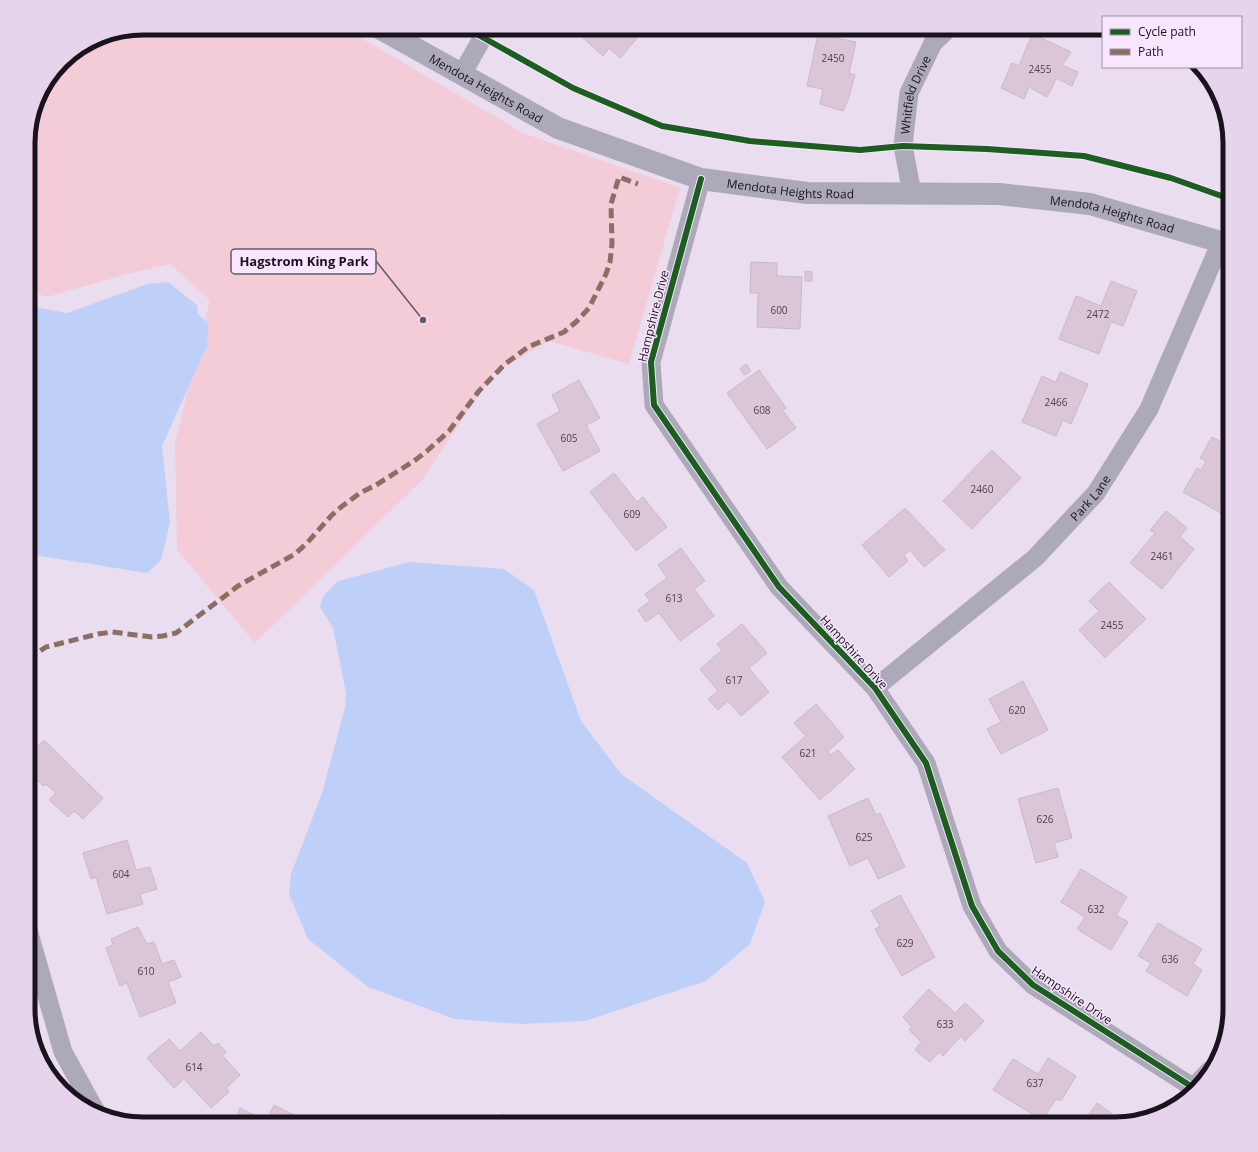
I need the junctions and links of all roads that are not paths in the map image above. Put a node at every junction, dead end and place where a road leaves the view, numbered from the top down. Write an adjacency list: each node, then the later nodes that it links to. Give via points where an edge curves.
1 (392, 35): 4 (street, Mendota Heights Road)
2 (484, 35): 4 (street)
3 (942, 35): 6 (street, Whitfield Drive, via 933,44 909,94 903,146)
4 (462, 74): 5 (street, Mendota Heights Road, via 558,128)
5 (701, 179): 6 (street, Mendota Heights Road, via 807,193); 9 (street, Hampshire Drive, via 651,362 654,405 779,587)
6 (912, 193): 7 (street, Mendota Heights Road, via 999,194 1090,204)
7 (1223, 243)
8 (1223, 248): 9 (street, Park Lane, via 1149,410 1096,493 1035,558)
9 (875, 688): 11 (street, Hampshire Drive, via 926,763 972,906 998,951 1034,985)
10 (35, 954): 12 (street, via 63,1052)
11 (1191, 1085)
12 (92, 1104)

